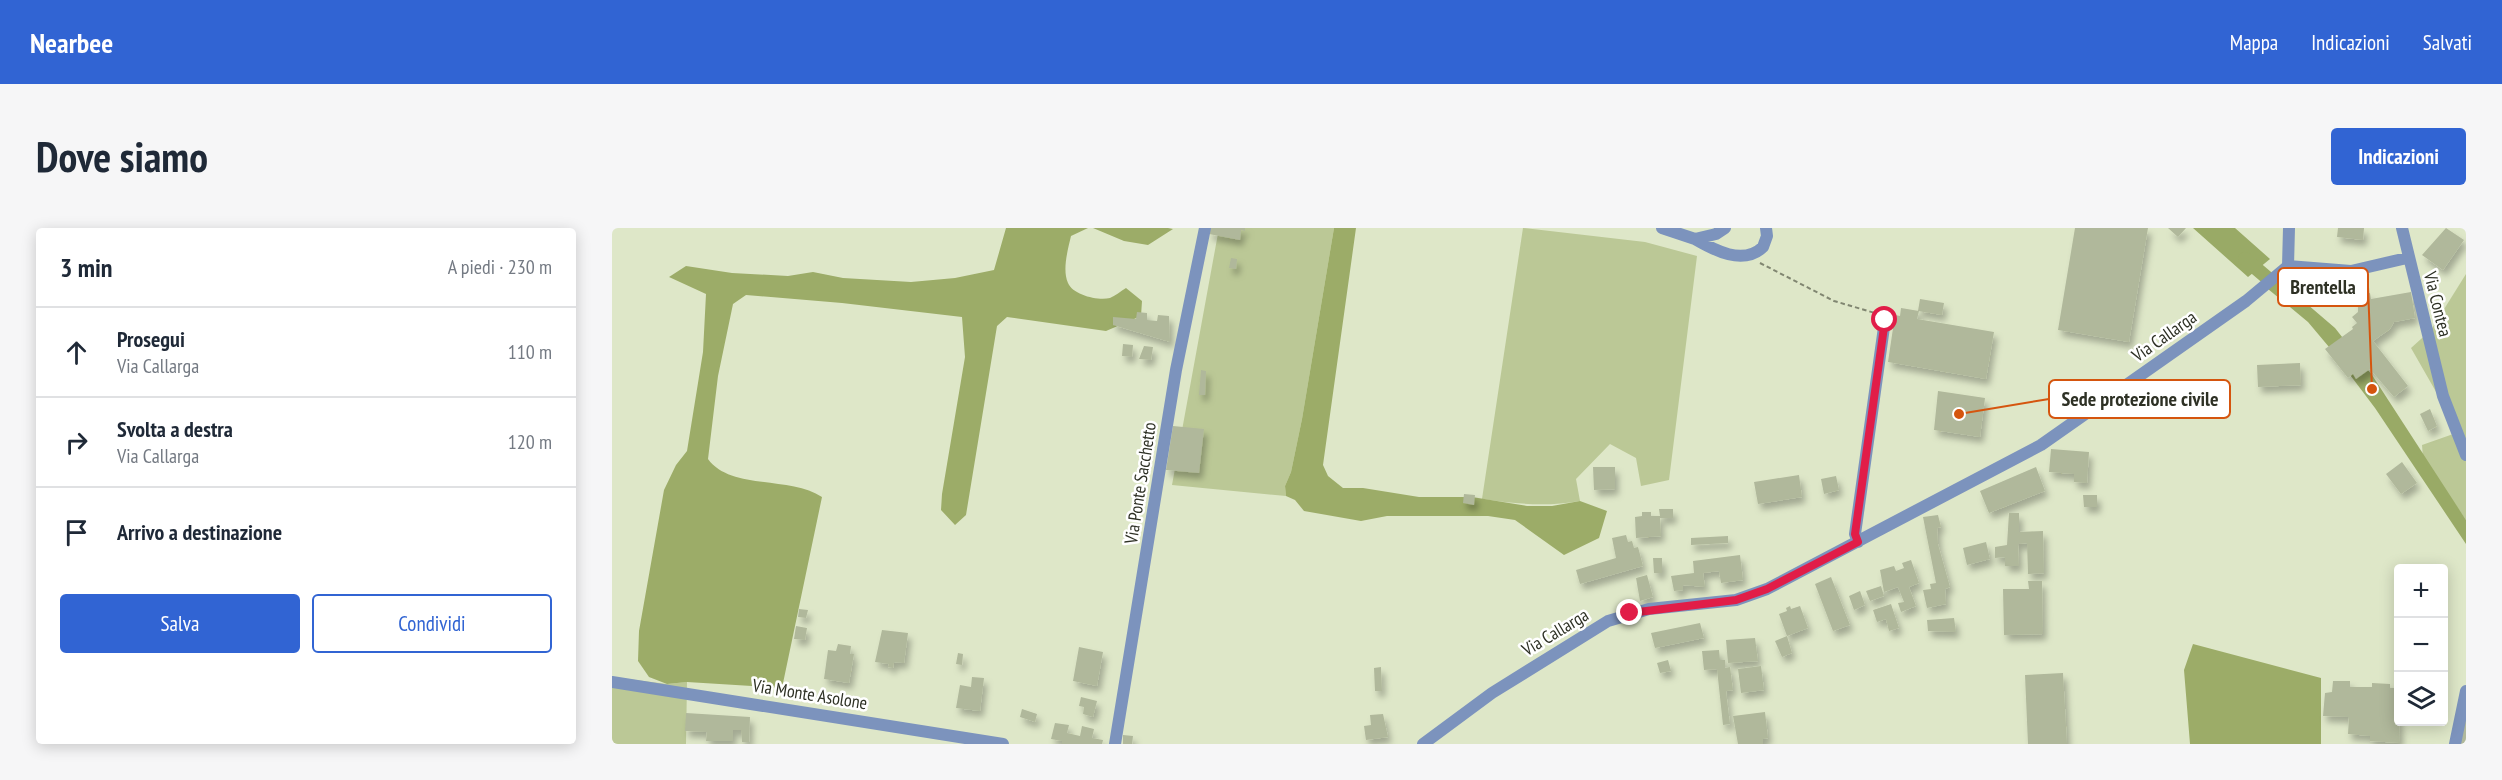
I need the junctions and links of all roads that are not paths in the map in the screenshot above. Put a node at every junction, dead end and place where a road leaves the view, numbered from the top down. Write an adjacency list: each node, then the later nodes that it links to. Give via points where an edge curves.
1 (1205, 228): 16 (street, Via Ponte Sacchetto, via 1176,370)
2 (1662, 228): 7 (street)
3 (1725, 228): 7 (street)
4 (1766, 228): 7 (street, via 1763,247 1748,254 1718,252)
5 (2289, 228): 9 (street)
6 (2402, 228): 8 (street, Via Contea)
7 (1695, 239)
8 (2407, 258): 9 (street, via 2351,271); 11 (street, Via Contea, via 2443,396)
9 (2288, 266): 12 (street, Via Callarga, via 2246,301 2041,445)
10 (1885, 320): 12 (street, via 1855,534)
11 (2466, 455)
12 (1858, 542): 17 (street, Via Callarga, via 1767,589 1736,600 1649,609 1608,621 1491,693)
13 (612, 682): 15 (street, Via Monte Asolone)
14 (2466, 691): 18 (street)
15 (1003, 744)
16 (1115, 744)
17 (1423, 744)
18 (2454, 744)

